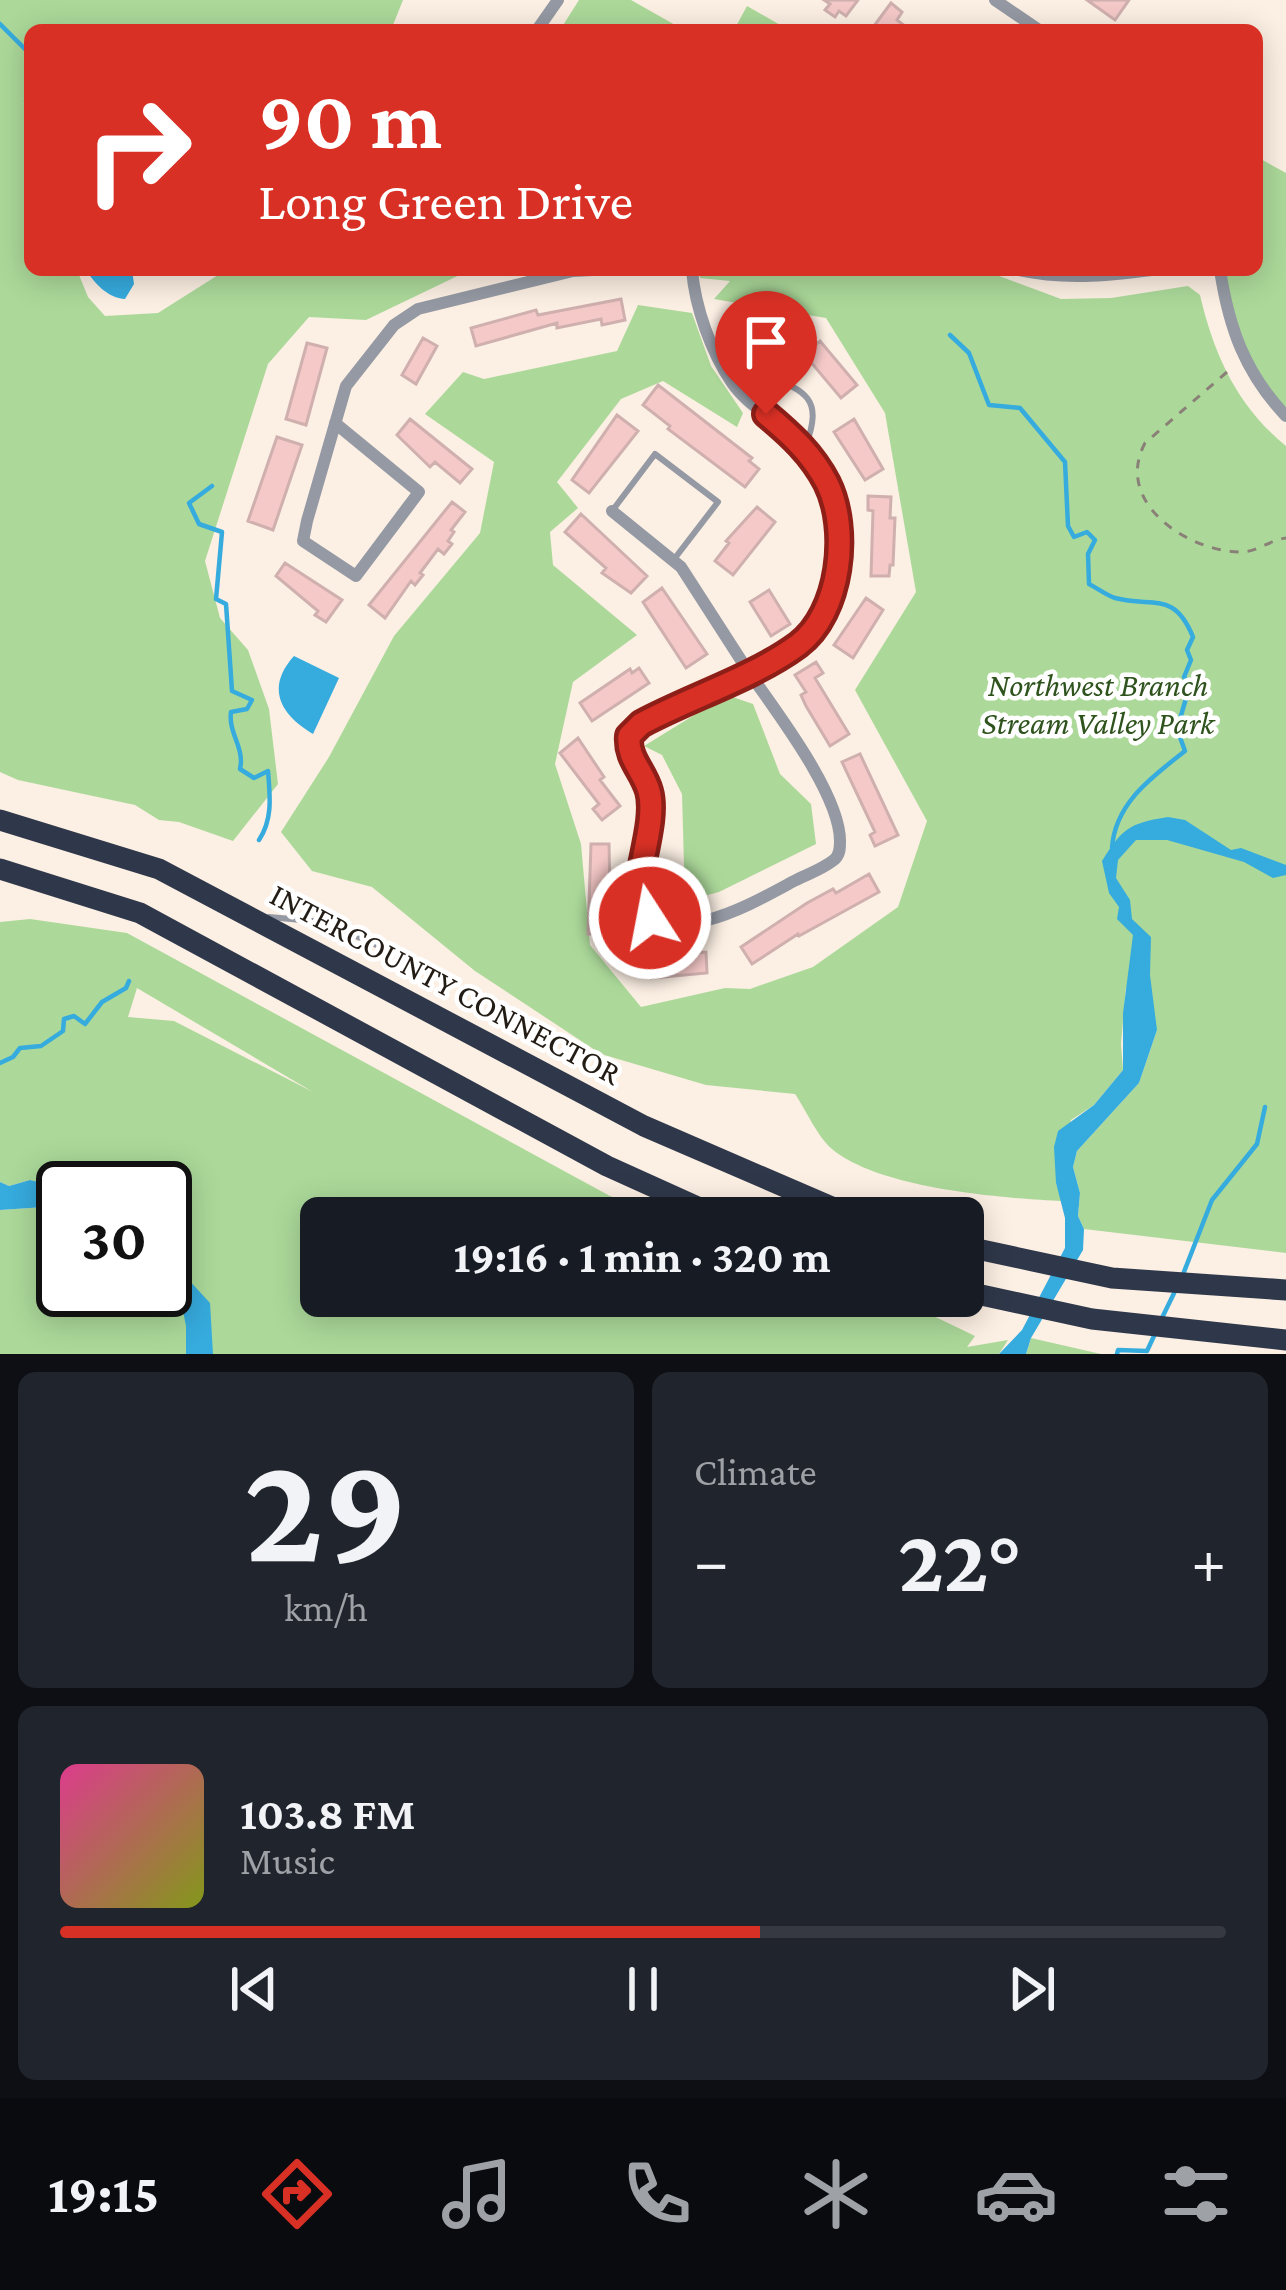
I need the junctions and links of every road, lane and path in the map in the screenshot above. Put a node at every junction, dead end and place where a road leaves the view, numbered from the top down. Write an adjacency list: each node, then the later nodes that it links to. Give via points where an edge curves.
1 (995, 0): 2 (street)
2 (1030, 24)
3 (553, 276): 11 (street, via 418,309 394,325 346,386)
4 (694, 276): 9 (street, via 715,354)
5 (1044, 276): 6 (street)
6 (1102, 276)
7 (1221, 276): 10 (street, via 1234,340)
8 (1227, 372): 14 (path, via 1144,443 1141,488 1156,519 1212,550 1247,553)
9 (735, 388): 12 (street); 12 (lane, via 765,375 798,388 815,419)
10 (1286, 416)
11 (335, 423): 11 (street, via 304,541 356,576 419,492)
12 (804, 449): 16 (street, via 830,489 834,588 803,642)
13 (612, 511): 15 (street); 15 (lane, via 655,454 718,502)
14 (1286, 538)
15 (673, 561): 16 (street)
16 (748, 671): 16 (street, via 808,758 840,848 810,872 702,922 650,918 637,899 650,792 629,736)
17 (0, 820): 19 (highway, INTERCOUNTY CONNECTOR, via 159,869)
18 (0, 869): 21 (highway, via 140,913)
19 (254, 918): 20 (lane, via 323,922); 22 (highway, INTERCOUNTY CONNECTOR, via 644,1126)
20 (386, 949)
21 (676, 1197)
22 (808, 1197)
23 (984, 1251): 24 (highway, via 1112,1278)
24 (1286, 1290)
25 (984, 1295): 26 (highway, via 1092,1318)
26 (1286, 1340)

